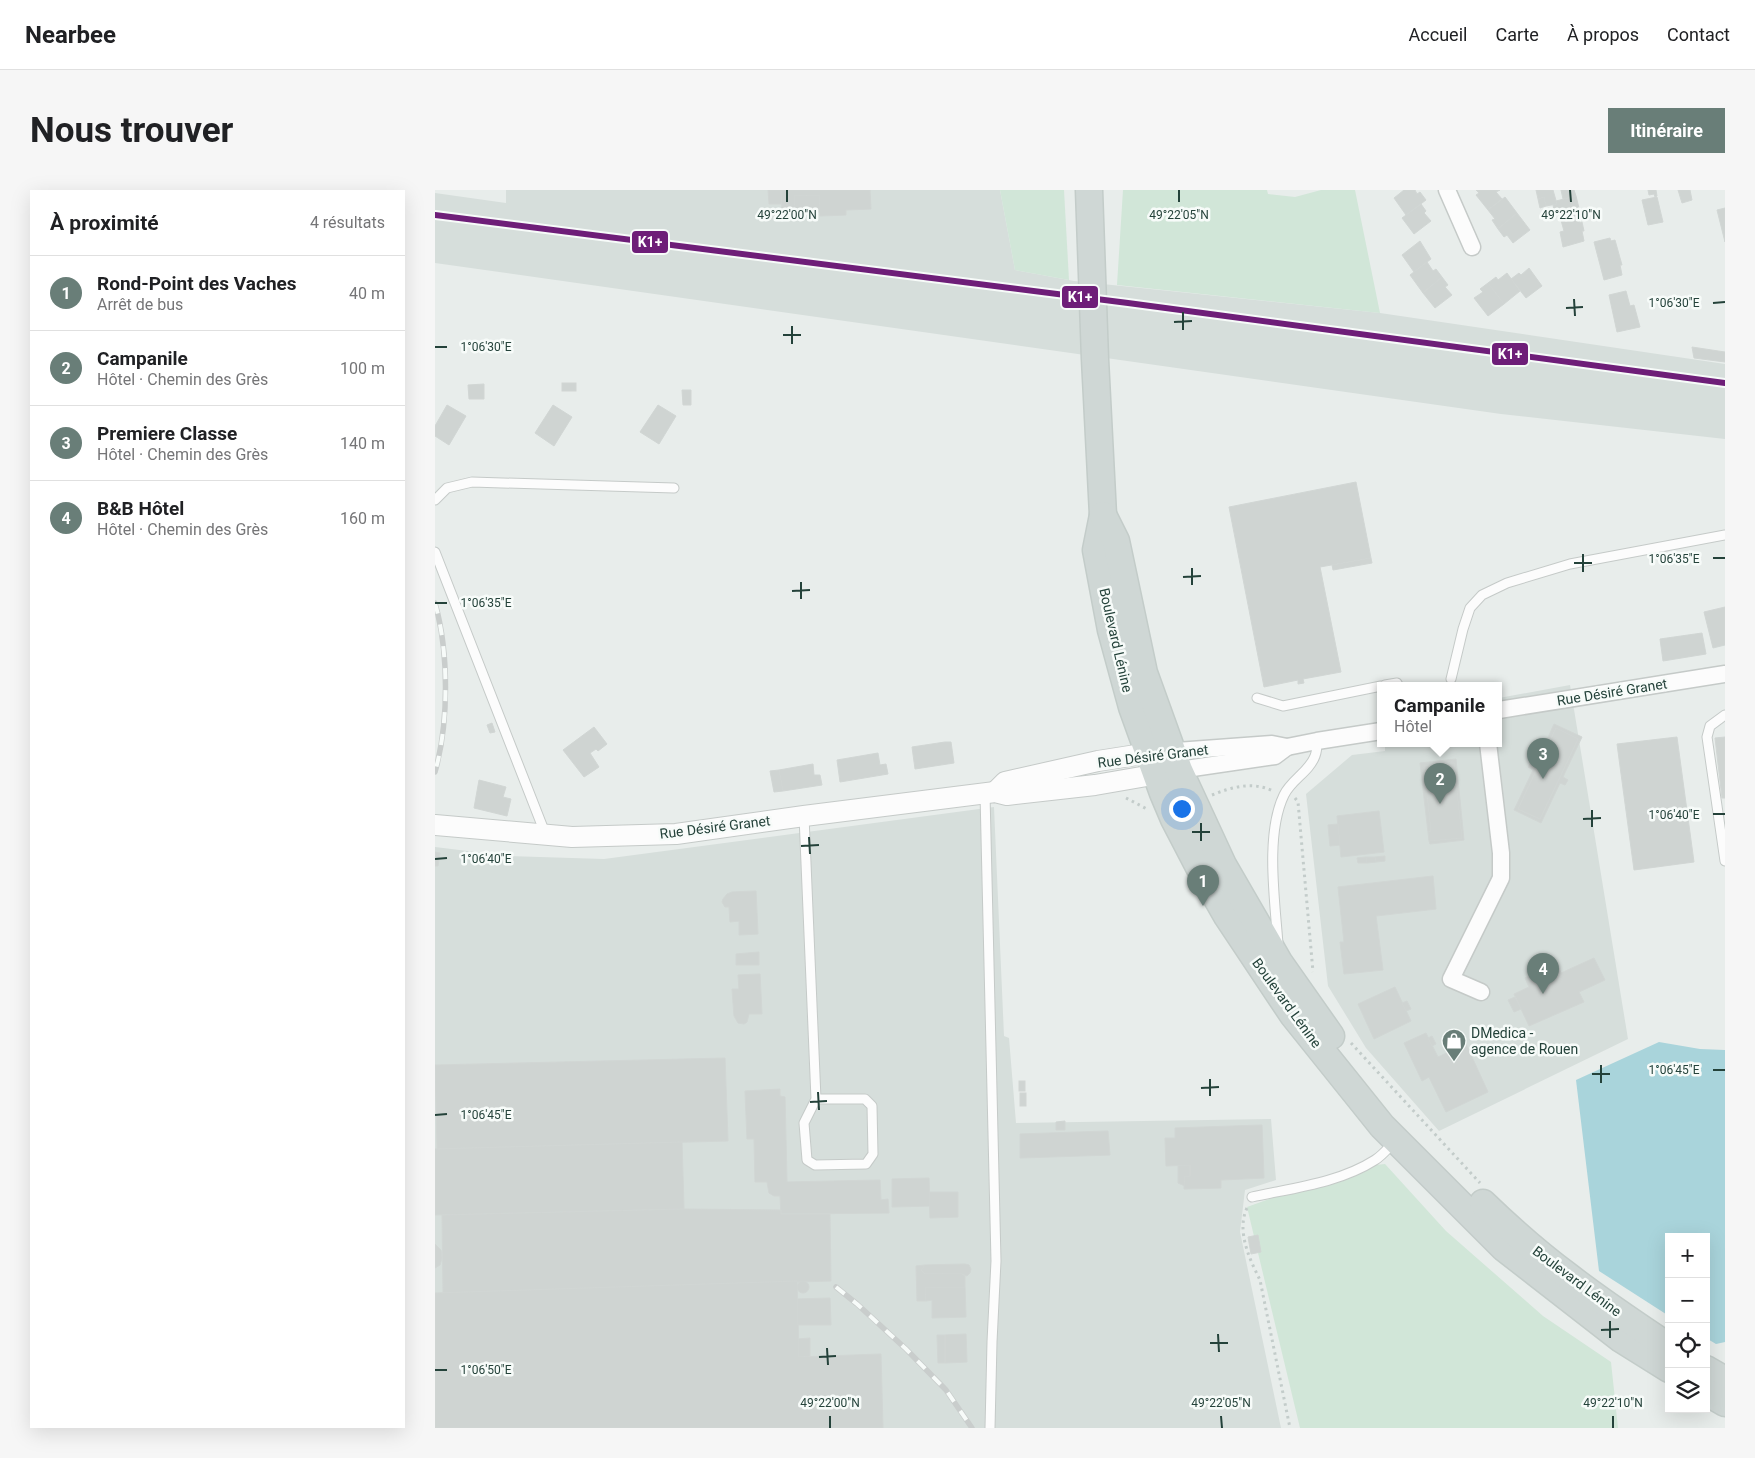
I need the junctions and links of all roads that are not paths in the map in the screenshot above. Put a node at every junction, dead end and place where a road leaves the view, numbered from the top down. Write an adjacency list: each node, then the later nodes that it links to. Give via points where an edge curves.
1 (1447, 190): 3 (street)
2 (1089, 191): 17 (main road, Boulevard Lénine, via 1103,515 1116,541)
3 (1472, 247)
4 (674, 488): 5 (lane, via 472,482 447,488)
5 (435, 500)
6 (1725, 535): 9 (lane, via 1569,564 1507,583 1482,595 1470,608)
7 (435, 552): 21 (lane)
8 (1725, 674): 12 (street, Rue Désiré Granet)
9 (1451, 679)
10 (1377, 687): 11 (lane, via 1283,706)
11 (1257, 698)
12 (1502, 710)
13 (1725, 715): 22 (lane, via 1710,726 1707,737)
14 (1377, 732): 15 (street, Rue Désiré Granet)
15 (1317, 740): 17 (street, Rue Désiré Granet, via 1287,747 1275,756); 23 (lane, via 1316,755 1284,794 1274,835 1273,881)
16 (1488, 747): 24 (street, via 1501,853 1501,878 1451,979)
17 (1164, 762): 18 (street, Rue Désiré Granet, via 1098,761 1005,782); 23 (main road, Boulevard Lénine); 26 (main road, Boulevard Lénine, via 1174,819 1227,916 1293,1015)
18 (990, 793): 19 (street, Rue Désiré Granet); 34 (lane, via 996,1261)
19 (804, 816): 21 (street, Rue Désiré Granet, via 676,834); 25 (lane)
20 (435, 825): 21 (street, Rue Désiré Granet)
21 (547, 836)
22 (1725, 861)
23 (1279, 962): 28 (main road, Boulevard Lénine, via 1325,1029 1377,1094 1459,1181 1567,1276)
24 (1481, 992)
25 (816, 1099): 25 (lane, via 804,1124 807,1160 815,1165 866,1164 873,1154 872,1106 865,1099)
26 (1396, 1140): 27 (lane, via 1377,1159 1357,1170 1334,1179); 29 (main road, Boulevard Lénine, via 1504,1248 1621,1340)
27 (1252, 1197)
28 (1665, 1343)
29 (1667, 1368)
30 (1710, 1371): 31 (main road)
31 (1725, 1380)
32 (1710, 1394): 33 (main road)
33 (1725, 1403)
34 (990, 1428)

